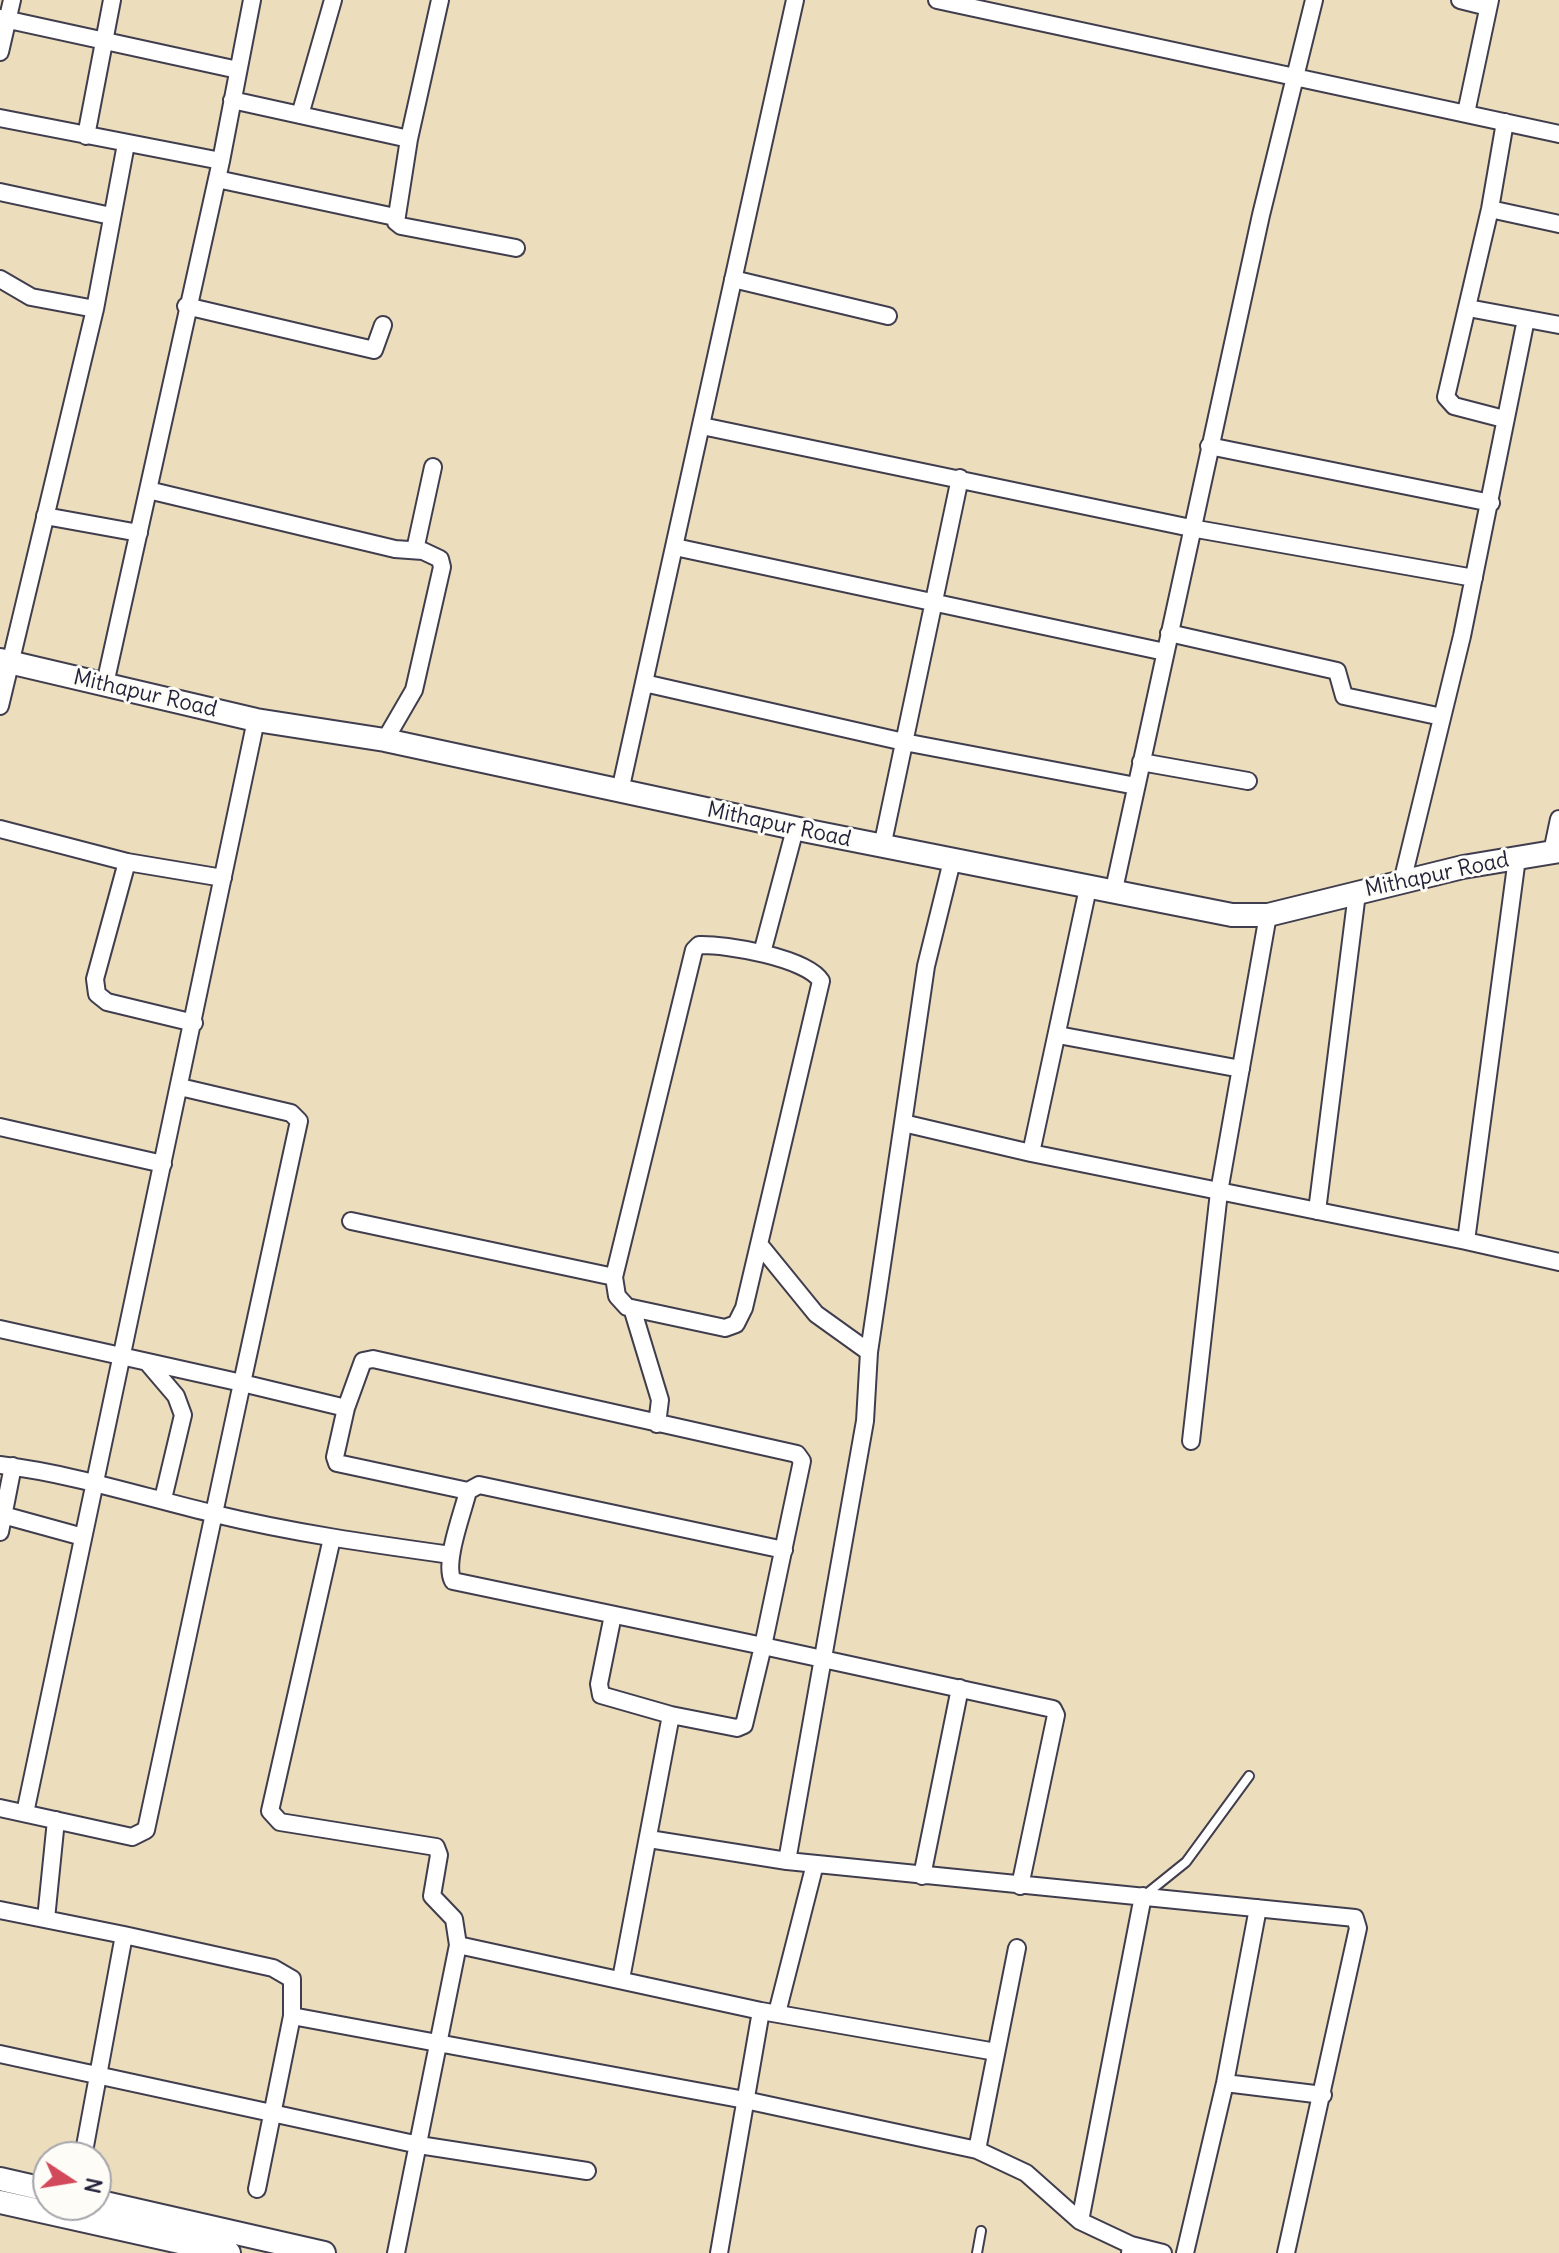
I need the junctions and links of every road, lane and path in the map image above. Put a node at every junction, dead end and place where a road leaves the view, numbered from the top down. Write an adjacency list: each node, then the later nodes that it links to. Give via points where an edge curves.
1 (12, 0): 11 (street)
2 (112, 0): 12 (street)
3 (252, 0): 14 (street)
4 (333, 0): 18 (street)
5 (440, 0): 23 (street)
6 (795, 0): 34 (street)
7 (937, 0): 15 (street)
8 (1314, 0): 15 (street)
9 (1460, 0): 10 (street)
10 (1489, 3): 17 (street)
11 (4, 19): 12 (street); 13 (street)
12 (104, 40): 14 (street); 22 (street)
13 (0, 52)
14 (238, 70): 16 (street)
15 (1295, 77): 17 (street); 44 (street)
16 (232, 100): 18 (street); 25 (street)
17 (1466, 113): 20 (street)
18 (300, 115): 23 (street)
19 (0, 118): 22 (street)
20 (1505, 122): 21 (street); 28 (street)
21 (1559, 134)
22 (86, 136): 24 (street)
23 (409, 139): 30 (street)
24 (126, 144): 25 (street); 29 (street)
25 (221, 161): 26 (street)
26 (217, 179): 30 (street); 35 (street)
27 (0, 192): 29 (street)
28 (1490, 209): 31 (street); 36 (street)
29 (111, 216): 37 (street)
30 (395, 217): 32 (street, via 401,226)
31 (1559, 224)
32 (516, 248)
33 (0, 279): 37 (street, via 31,297)
34 (733, 279): 38 (street); 43 (street)
35 (186, 306): 40 (street, via 374,350); 47 (street)
36 (1468, 308): 39 (street); 42 (street, via 1447,401)
37 (95, 309): 49 (street)
38 (888, 316)
39 (1526, 319): 41 (street); 42 (street)
40 (383, 325)
41 (1559, 325)
42 (1504, 419): 48 (street)
43 (702, 426): 46 (street); 52 (street)
44 (1209, 446): 48 (street); 50 (street)
45 (433, 467): 53 (street)
46 (960, 478): 50 (street); 55 (street)
47 (148, 490): 51 (street); 53 (street)
48 (1491, 503): 54 (street)
49 (45, 516): 51 (street); 58 (street)
50 (1191, 528): 54 (street); 56 (street)
51 (139, 533): 60 (street)
52 (675, 547): 55 (street); 59 (street)
53 (415, 550): 64 (street, via 437,557 442,567 414,690)
54 (1474, 578): 62 (street)
55 (933, 605): 57 (street); 65 (street)
56 (1169, 633): 57 (street); 62 (street, via 1337,671 1344,696)
57 (1165, 652): 66 (street)
58 (5, 661): 60 (street, Mithapur Road); 61 (street)
59 (644, 683): 65 (street); 69 (street)
60 (105, 684): 63 (street, Mithapur Road)
61 (0, 706)
62 (1442, 717): 79 (street)
63 (256, 720): 64 (street, Mithapur Road); 78 (street)
64 (385, 740): 69 (street, Mithapur Road)
65 (904, 742): 68 (street); 73 (street)
66 (1141, 762): 67 (street); 68 (street)
67 (1248, 781)
68 (1136, 786): 82 (street)
69 (620, 791): 72 (street, Mithapur Road)
70 (1559, 819): 74 (street)
71 (0, 829): 77 (street)
72 (795, 829): 73 (street, Mithapur Road); 84 (street)
73 (882, 847): 76 (street, Mithapur Road)
74 (1555, 851): 75 (street, Mithapur Road)
75 (1517, 858): 79 (street, Mithapur Road); 96 (street)
76 (952, 861): 80 (street, Mithapur Road); 89 (street, via 926,966)
77 (127, 862): 78 (street); 85 (street, via 95,979 97,994 107,1002)
78 (223, 878): 85 (street)
79 (1402, 882): 81 (street, Mithapur Road)
80 (1088, 888): 82 (street, Mithapur Road); 86 (street)
81 (1357, 893): 83 (street, Mithapur Road); 94 (street)
82 (1113, 894): 83 (street, Mithapur Road, via 1232,915)
83 (1268, 915): 87 (street)
84 (762, 953): 97 (street, via 808,970 821,981); 99 (street, via 703,945 694,950)
85 (194, 1023): 88 (street)
86 (1058, 1035): 87 (street); 91 (street)
87 (1241, 1069): 93 (street)
88 (180, 1087): 92 (street); 105 (street, via 291,1113 299,1121)
89 (903, 1123): 91 (street); 102 (street)
90 (0, 1127): 92 (street)
91 (1031, 1153): 93 (street)
92 (163, 1164): 103 (street)
93 (1219, 1192): 94 (street); 108 (street)
94 (1317, 1211): 96 (street)
95 (351, 1221): 99 (street)
96 (1466, 1241): 98 (street)
97 (759, 1244): 100 (street, via 744,1308 732,1326); 102 (street, via 816,1314)
98 (1559, 1262)
99 (614, 1277): 100 (street, via 620,1303)
100 (632, 1308): 107 (street, via 660,1400)
101 (0, 1329): 103 (street)
102 (869, 1352): 122 (street, via 865,1421)
103 (122, 1355): 104 (street); 110 (street)
104 (147, 1362): 105 (street); 112 (street, via 176,1396 183,1415)
105 (242, 1383): 106 (street); 113 (street)
106 (346, 1408): 107 (street, via 360,1363 373,1359); 111 (street, via 337,1463)
107 (657, 1424): 118 (street, via 801,1456)
108 (1191, 1441)
109 (6, 1466): 110 (street); 114 (street)
110 (95, 1483): 112 (street); 116 (street)
111 (468, 1491): 118 (street, via 479,1485); 119 (street)
112 (163, 1499): 113 (street)
113 (214, 1514): 117 (street); 128 (street, via 146,1830 132,1837)
114 (3, 1515): 115 (street); 116 (street)
115 (0, 1532)
116 (83, 1537): 127 (street)
117 (332, 1538): 119 (street); 139 (street, via 270,1811 280,1822 436,1847 432,1894 454,1919)
118 (784, 1550): 121 (street)
119 (451, 1555): 120 (street, via 453,1581)
120 (613, 1615): 121 (street); 124 (street, via 601,1695)
121 (763, 1646): 122 (street); 124 (street, via 744,1725)
122 (820, 1658): 123 (street); 130 (street)
123 (960, 1688): 132 (street); 133 (street, via 1048,1706 1056,1715)
124 (671, 1715): 129 (street)
125 (1249, 1776): 134 (lane, via 1186,1862)
126 (0, 1808): 127 (street)
127 (25, 1813): 128 (street)
128 (56, 1820): 137 (street)
129 (649, 1839): 130 (street); 141 (street)
130 (787, 1861): 131 (street)
131 (815, 1864): 132 (street); 142 (street)
132 (922, 1876): 133 (street)
133 (1020, 1886): 134 (street)
134 (1143, 1896): 135 (street); 161 (street)
135 (1258, 1908): 148 (street); 149 (street, via 1357,1920)
136 (0, 1910): 137 (street)
137 (46, 1919): 138 (street)
138 (124, 1935): 143 (street, via 285,1973 295,1988); 147 (street)
139 (458, 1945): 141 (street); 144 (street)
140 (1017, 1948): 145 (street)
141 (621, 1979): 142 (street)
142 (769, 2012): 145 (street); 150 (street)
143 (292, 2016): 144 (street); 151 (street)
144 (438, 2041): 150 (street); 153 (street)
145 (996, 2052): 154 (street)
146 (0, 2054): 147 (street)
147 (98, 2077): 151 (street); 152 (street)
148 (1225, 2083): 149 (street); 170 (street)
149 (1323, 2095): 171 (street)
150 (745, 2100): 154 (street); 167 (street)
151 (272, 2114): 153 (street); 158 (street)
152 (86, 2141)
153 (419, 2145): 155 (street); 166 (street)
154 (977, 2150): 161 (street, via 1026,2173)
155 (587, 2171)
156 (0, 2179): 157 (street)
157 (32, 2186)
158 (257, 2189)
159 (0, 2202): 164 (street)
160 (112, 2205): 165 (street)
161 (1080, 2221): 163 (street)
162 (981, 2231): 168 (lane)
163 (1130, 2249): 169 (street)
164 (229, 2253)
165 (324, 2253)
166 (396, 2253)
167 (719, 2253)
168 (977, 2253)
169 (1163, 2253)
170 (1185, 2253)
171 (1286, 2253)

